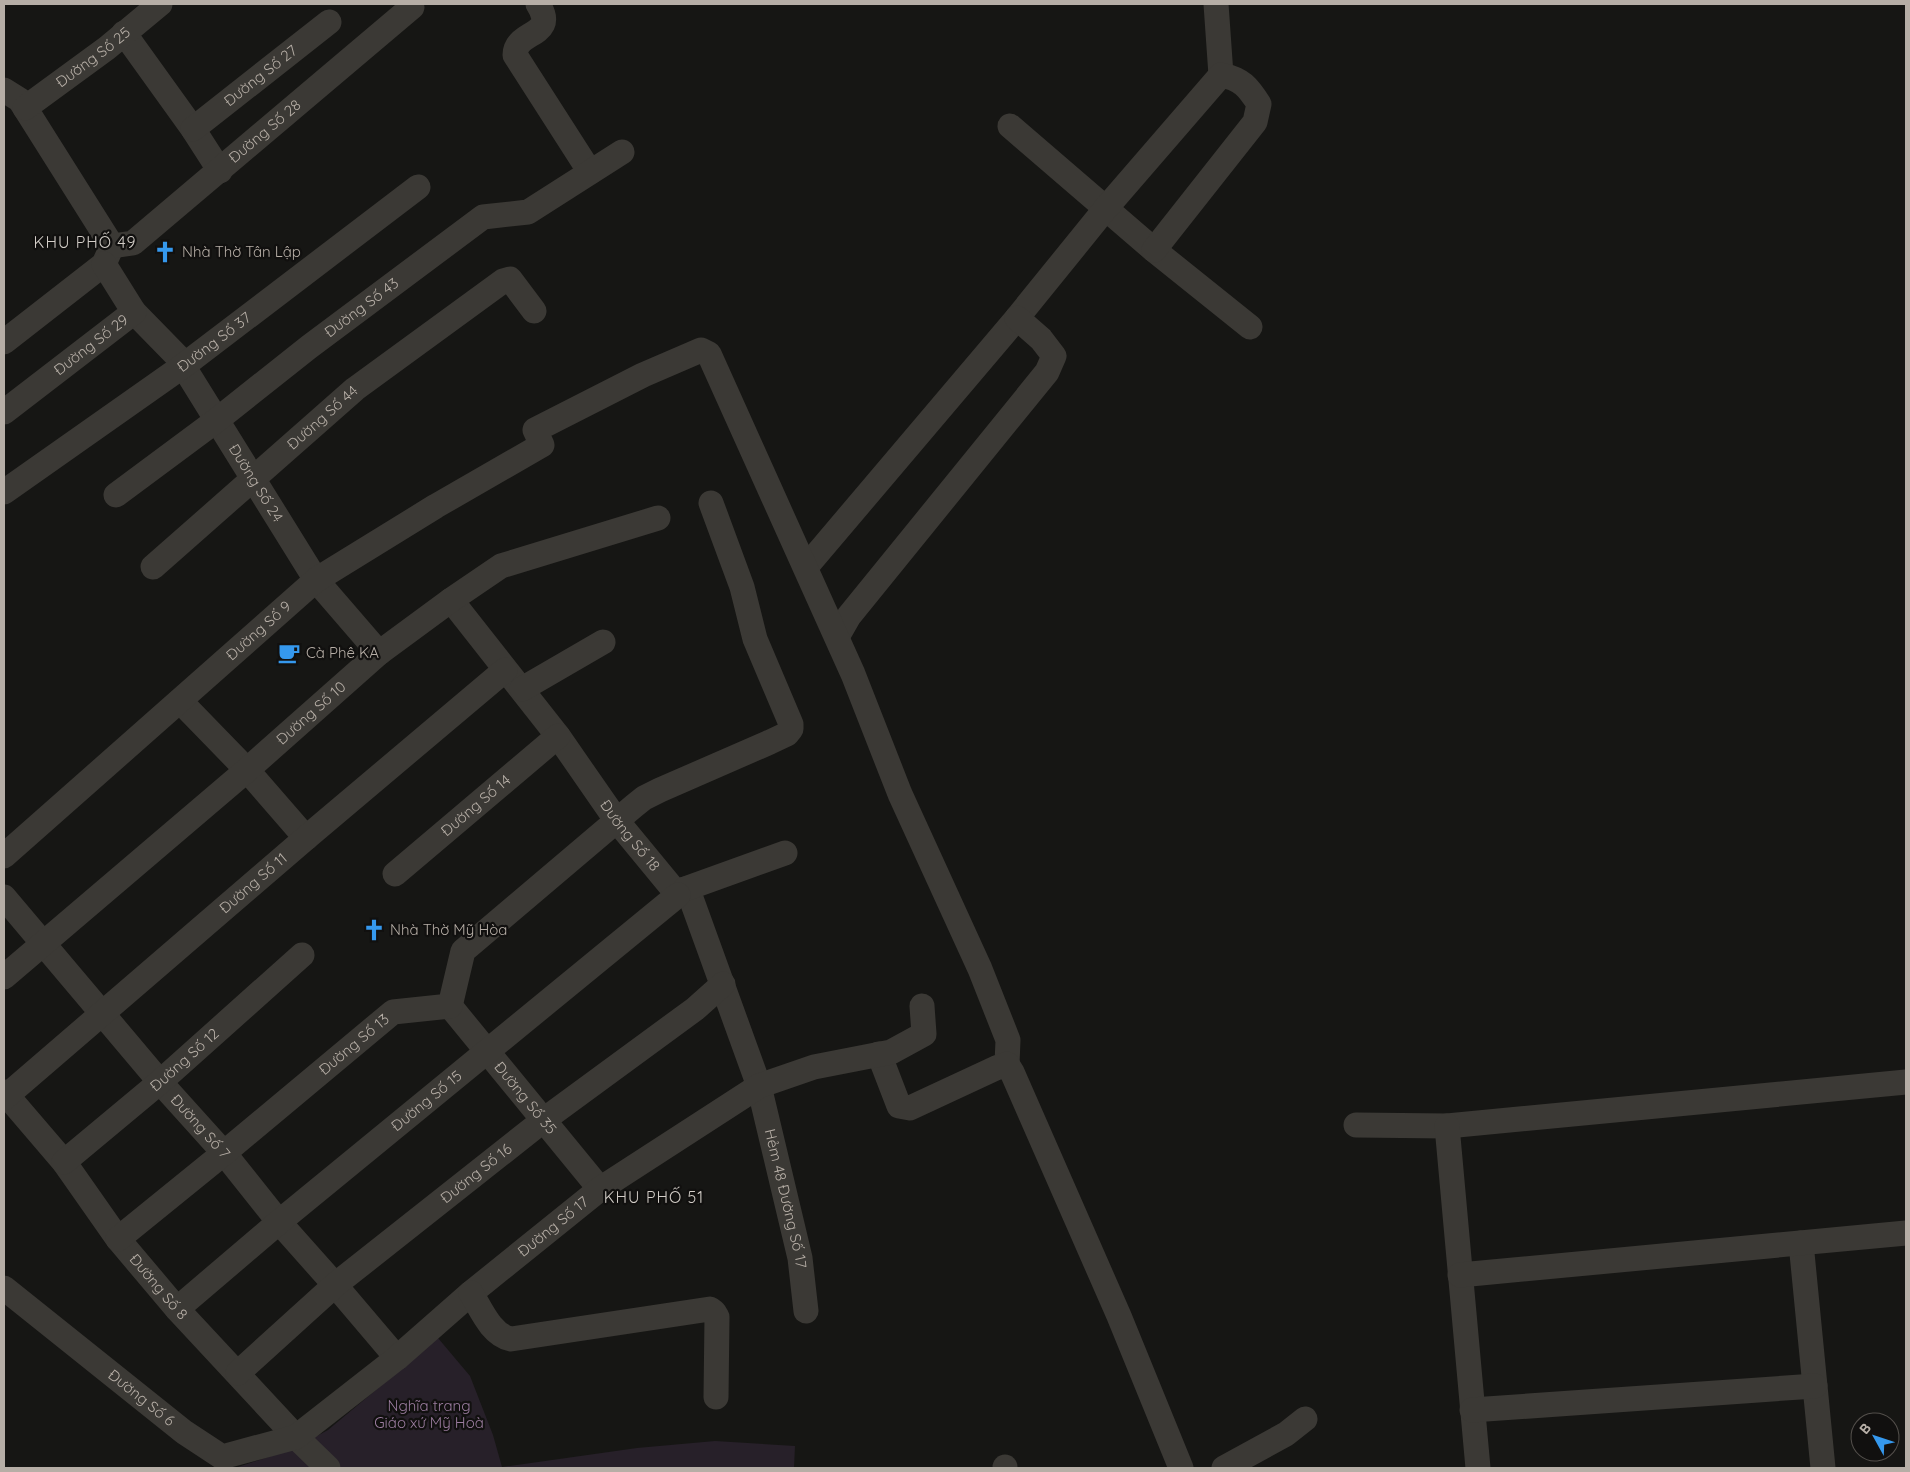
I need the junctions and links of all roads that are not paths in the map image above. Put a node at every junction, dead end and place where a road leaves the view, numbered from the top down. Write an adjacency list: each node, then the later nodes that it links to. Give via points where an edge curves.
1 (160, 4): 6 (street, Đường Số 25)
2 (1216, 4): 7 (street)
3 (412, 7): 13 (street, Đường Số 28)
4 (548, 7): 14 (street, via 543,24 519,44 515,55)
5 (330, 22): 11 (street, Đường Số 27)
6 (124, 33): 9 (street, Đường Số 25); 11 (street)
7 (1222, 75): 16 (street); 17 (street, via 1247,86 1259,104 1255,122)
8 (4, 90): 9 (street, via 20,100)
9 (25, 108): 18 (street)
10 (1010, 126): 16 (street)
11 (193, 129): 13 (street)
12 (622, 152): 14 (street, Đường Số 43)
13 (220, 171): 18 (street, Đường Số 28, via 133,243)
14 (590, 172): 26 (street, Đường Số 43, via 528,212 482,217)
15 (418, 187): 24 (street, Đường Số 37)
16 (1106, 208): 17 (street); 21 (street)
17 (1154, 250): 22 (street)
18 (108, 255): 20 (street, Đường Số 29); 23 (street)
19 (534, 311): 27 (street, Đường Số 44, via 510,280 503,281 354,389)
20 (134, 312): 24 (street, Đường Số 24); 25 (street, Đường Số 29)
21 (1017, 318): 33 (street); 36 (street, via 1041,339 1054,356 1047,372 849,616)
22 (1250, 327)
23 (4, 342)
24 (183, 366): 26 (street, Đường Số 24); 28 (street, Đường Số 37)
25 (4, 412)
26 (217, 420): 27 (street, Đường Số 24); 29 (street, Đường Số 43)
27 (253, 478): 32 (street, Đường Số 44); 34 (street, Đường Số 24)
28 (4, 492)
29 (116, 495)
30 (711, 503): 44 (street, via 742,587 755,639 791,729 770,742 644,798)
31 (658, 518): 35 (street, Đường Số 10, via 501,566)
32 (153, 567)
33 (806, 567): 34 (street, Đường Số 9, via 709,354 701,350 672,361 535,430 542,445); 36 (street)
34 (316, 580): 38 (street, Đường Số 24); 41 (street, Đường Số 9)
35 (451, 600): 38 (street, Đường Số 10); 39 (street, Đường Số 18)
36 (837, 637): 60 (street, via 900,794 1004,1028 1008,1040)
37 (603, 642): 40 (street)
38 (379, 653): 43 (street, Đường Số 10)
39 (505, 670): 40 (street, Đường Số 18); 45 (street, Đường Số 11)
40 (522, 690): 42 (street, Đường Số 18)
41 (180, 701): 43 (street); 47 (street, Đường Số 9)
42 (558, 736): 44 (street, Đường Số 18); 48 (street, Đường Số 14)
43 (247, 770): 45 (street); 51 (street, Đường Số 10)
44 (617, 820): 49 (street, Đường Số 18); 55 (street, via 463,951)
45 (306, 838): 57 (street, Đường Số 11)
46 (785, 853): 49 (street, Đường Số 15)
47 (4, 856)
48 (395, 874)
49 (681, 892): 54 (street, Đường Số 18, via 692,901); 58 (street, Đường Số 15)
50 (4, 897): 51 (street, Đường Số 7)
51 (43, 944): 53 (street, Đường Số 10); 57 (street, Đường Số 7)
52 (302, 955): 61 (street, Đường Số 12)
53 (4, 977)
54 (723, 984): 63 (street, Đường Số 18); 65 (street, Đường Số 16, via 695,1009)
55 (450, 1006): 58 (street, Đường Số 35); 68 (street, Đường Số 13, via 393,1012)
56 (922, 1006): 59 (street, Đường Số 17, via 924,1034 891,1052)
57 (103, 1013): 61 (street, Đường Số 7); 64 (street, Đường Số 11)
58 (488, 1052): 65 (street, Đường Số 35); 71 (street, Đường Số 15)
59 (879, 1054): 60 (street, via 899,1106 910,1108); 63 (street, Đường Số 17, via 814,1067)
60 (1007, 1064): 90 (street, via 1115,1307)
61 (160, 1082): 68 (street, Đường Số 7); 69 (street, Đường Số 12)
62 (1906, 1082): 67 (street)
63 (759, 1086): 70 (street, Đường Số 17); 80 (street, Hẻm 48 Đường Số 17, via 800,1258)
64 (5, 1095): 69 (street, Đường Số 8)
65 (545, 1119): 70 (street, Đường Số 35); 76 (street, Đường Số 16)
66 (1356, 1125): 67 (street)
67 (1447, 1126): 75 (street)
68 (224, 1153): 71 (street, Đường Số 7); 73 (street, Đường Số 13)
69 (64, 1162): 73 (street, Đường Số 8)
70 (600, 1189): 78 (street, Đường Số 17)
71 (280, 1222): 76 (street, Đường Số 7); 79 (street, Đường Số 15)
72 (1906, 1233): 74 (street)
73 (118, 1239): 79 (street, Đường Số 8)
74 (1801, 1243): 75 (street); 83 (street)
75 (1460, 1275): 85 (street)
76 (335, 1285): 81 (street, Đường Số 7); 82 (street, Đường Số 16)
77 (4, 1288): 88 (street, Đường Số 6, via 184,1432)
78 (471, 1293): 81 (street, Đường Số 17); 84 (street, via 496,1331 511,1339 710,1309 717,1316)
79 (178, 1309): 82 (street, Đường Số 8)
80 (806, 1311)
81 (396, 1358): 87 (street, Đường Số 17)
82 (238, 1373): 87 (street, Đường Số 8)
83 (1815, 1386): 85 (street); 93 (street)
84 (716, 1397)
85 (1472, 1410): 92 (street)
86 (1304, 1419): 91 (street, via 1286,1434)
87 (296, 1437): 88 (street, Đường Số 6); 89 (street, Đường Số 8)
88 (214, 1463)
89 (328, 1468)
90 (1181, 1468)
91 (1224, 1468)
92 (1478, 1468)
93 (1823, 1468)

